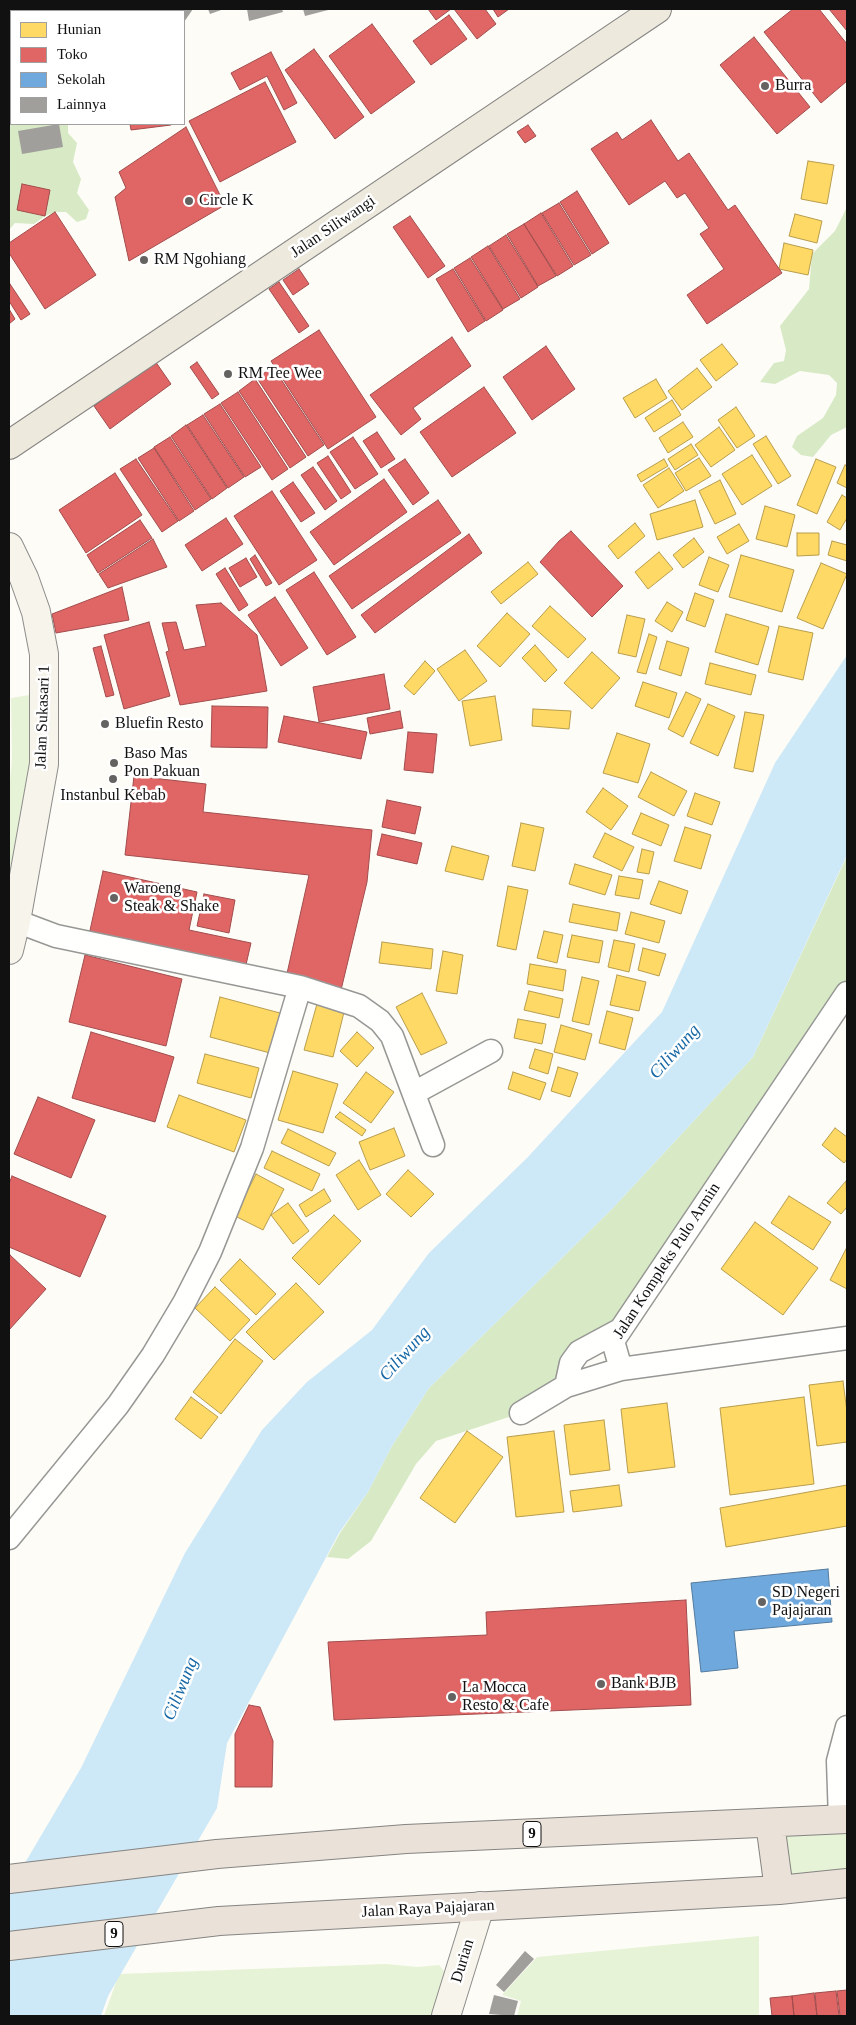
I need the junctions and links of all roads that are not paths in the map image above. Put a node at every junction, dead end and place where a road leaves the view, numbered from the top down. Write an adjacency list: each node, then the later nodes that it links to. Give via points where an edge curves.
1 (657, 9): 2 (main road, Jalan Siliwangi)
2 (9, 445)
3 (9, 547): 4 (street, Jalan Sukasari 1, via 36,612 44,654 44,764)
4 (12, 921): 5 (street, Jalan Sukasari 1); 6 (street, via 56,936)
5 (9, 950)
6 (300, 987): 9 (street, via 359,1006 380,1021 392,1036); 16 (street, via 252,1148 210,1252 184,1302 118,1406)
7 (847, 993): 11 (street, Jalan Kompleks Pulo Armin)
8 (491, 1051): 9 (street)
9 (414, 1093): 10 (street)
10 (433, 1145)
11 (618, 1331): 13 (street, Jalan Kompleks Pulo Armin, via 613,1341); 14 (street, via 579,1352 571,1363)
12 (847, 1338): 13 (street)
13 (621, 1369): 14 (street)
14 (566, 1386): 15 (street)
15 (521, 1413)
16 (9, 1538)
17 (847, 1727): 18 (street, via 838,1761)
18 (844, 1819): 19 (highway, 9)
19 (770, 1823): 20 (highway, 9, via 406,1839 216,1854); 22 (highway)
20 (9, 1879)
21 (847, 1883): 22 (highway, Jalan Raya Pajajaran / 9)
22 (779, 1890): 23 (highway, Jalan Raya Pajajaran / 9)
23 (480, 1906): 24 (highway, Jalan Raya Pajajaran / 9, via 219,1921); 25 (street, Durian)
24 (9, 1946)
25 (446, 2016)

